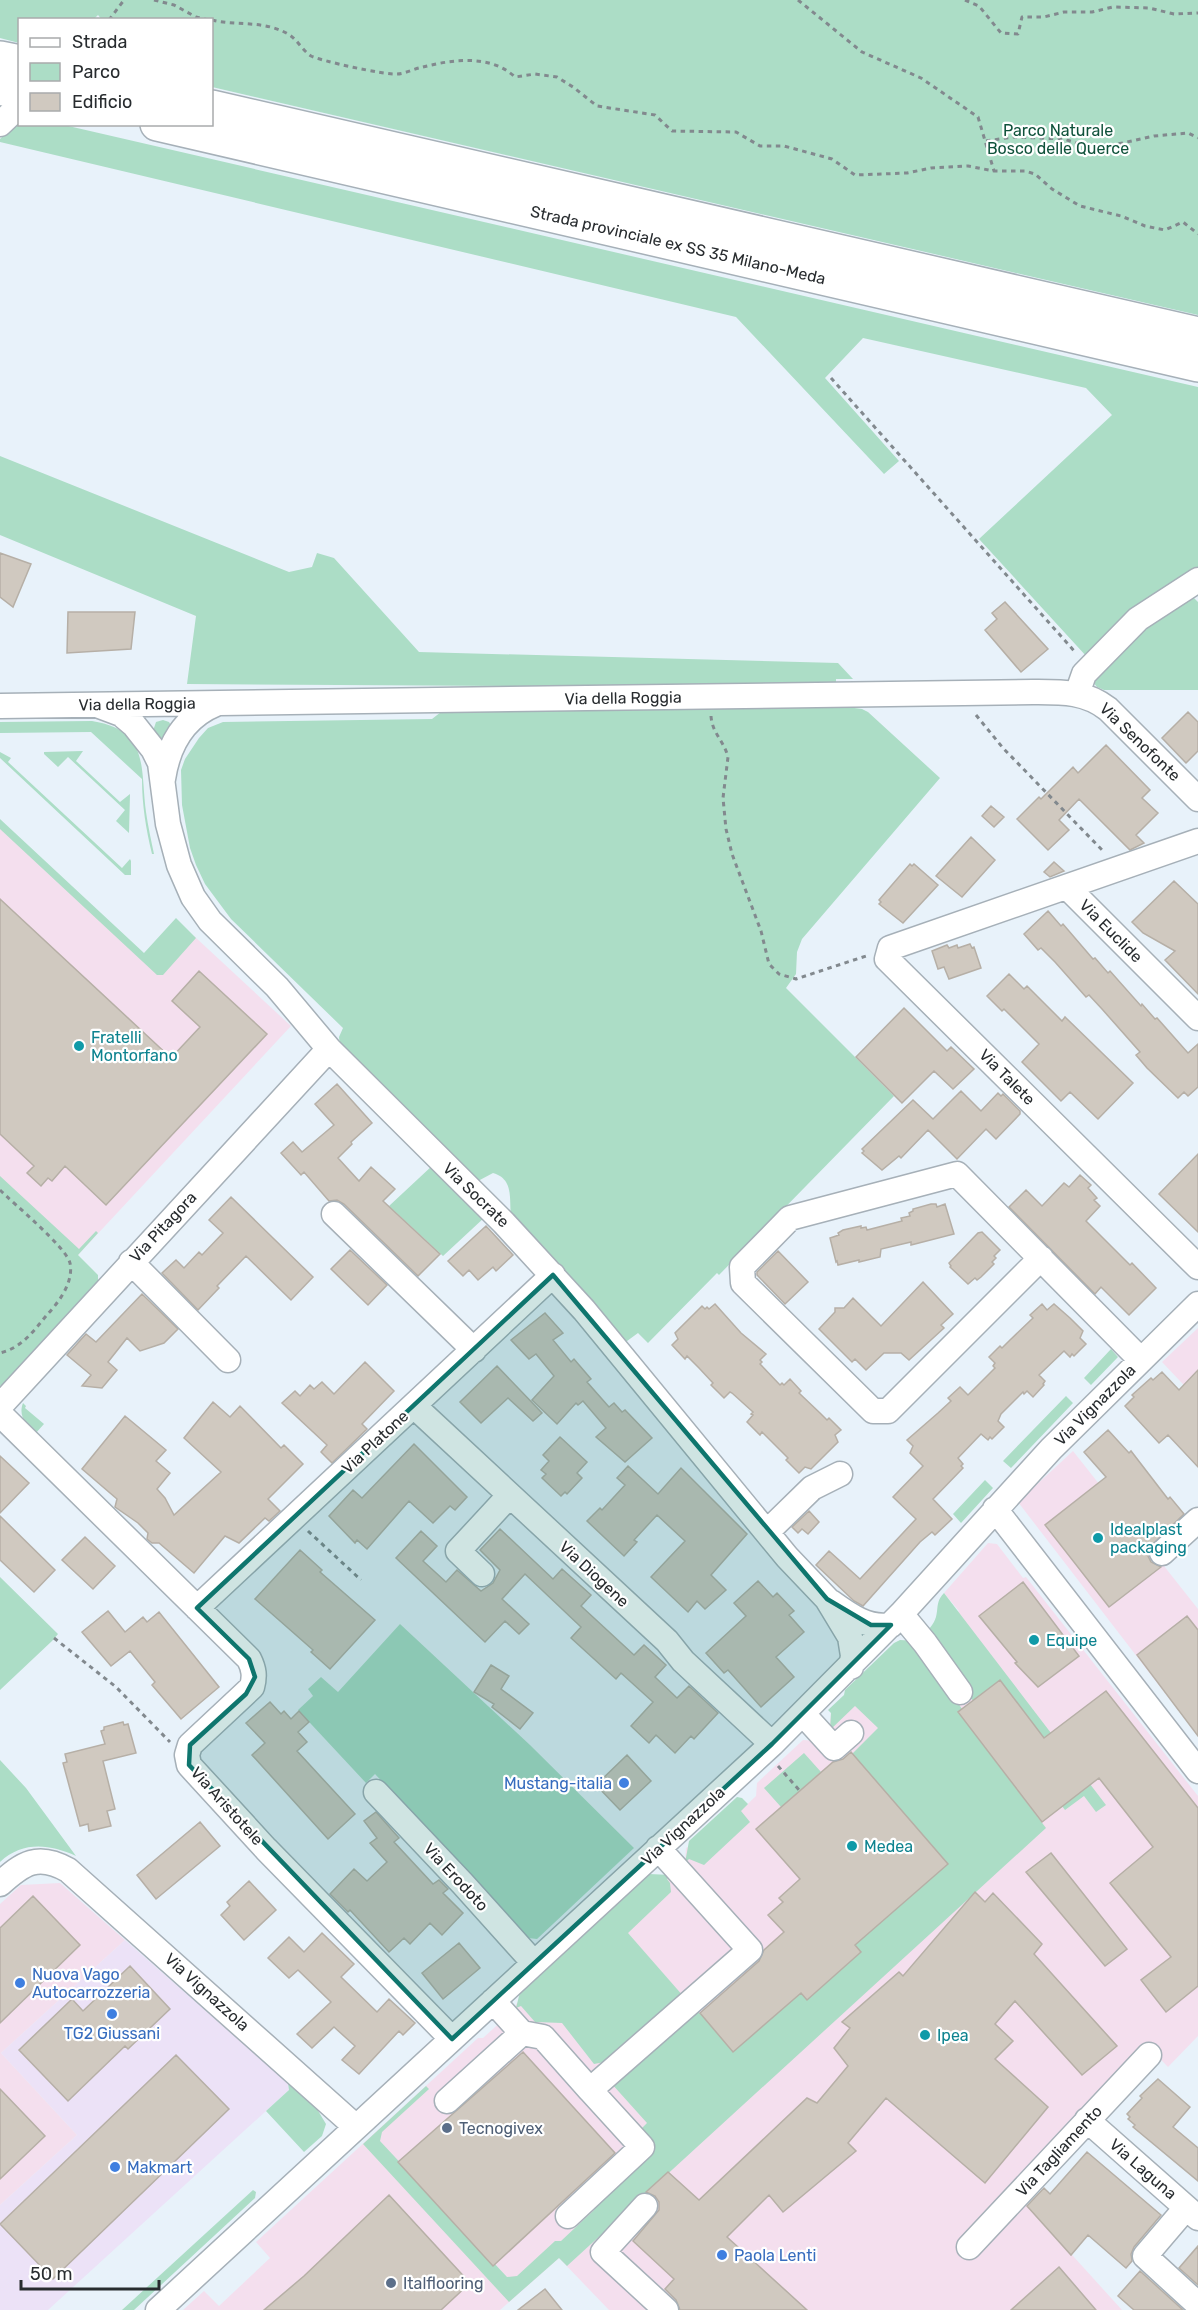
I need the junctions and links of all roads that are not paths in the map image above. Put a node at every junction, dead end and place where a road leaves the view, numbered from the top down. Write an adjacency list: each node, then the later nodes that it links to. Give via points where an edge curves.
1 (0, 58): 2 (highway)
2 (18, 62)
3 (0, 88): 4 (highway)
4 (18, 92)
5 (18, 107): 7 (street)
6 (213, 107): 9 (highway, Strada provinciale ex SS 35 Milano-Meda)
7 (0, 124)
8 (167, 126): 10 (highway, Strada provinciale ex SS 35 Milano-Meda)
9 (1198, 334)
10 (1198, 365)
11 (1198, 580): 12 (street, via 1138,620 1090,668)
12 (1077, 694): 14 (street, Via della Roggia); 20 (street, Via Senofonte, via 1108,709)
13 (165, 704): 14 (street, Via della Roggia); 15 (street, Via della Roggia); 17 (street, via 179,705 186,712); 18 (street, via 149,706 140,717 138,723)
14 (217, 704): 17 (street, Via Socrate, via 204,709)
15 (97, 705): 16 (street, Via della Roggia); 18 (street, Via Socrate, via 121,714)
16 (0, 706)
17 (185, 726): 19 (street, Via Socrate, via 170,750)
18 (144, 736): 19 (street, Via Socrate, via 160,763)
19 (163, 779): 25 (street, Via Socrate, via 173,847 193,897 210,921 277,987)
20 (1198, 799)
21 (1198, 842): 22 (street)
22 (1067, 887): 23 (street, Via Euclide); 24 (street, Via Euclide)
23 (890, 948): 29 (street, Via Talete, via 887,959)
24 (1198, 1018)
25 (328, 1049): 28 (street, Via Pitagora); 30 (street, Via Socrate)
26 (334, 1214): 32 (street)
27 (1041, 1258): 27 (street, via 957,1174 790,1218 742,1267 743,1282 873,1411 888,1411); 33 (street)
28 (130, 1262): 34 (street); 35 (street, Via Pitagora)
29 (1198, 1267)
30 (553, 1275): 32 (street, Via Platone); 42 (street, Via Socrate)
31 (1198, 1304): 33 (street, Via Vignazzola)
32 (474, 1350): 36 (street, Via Platone)
33 (1140, 1359): 40 (street, Via Vignazzola)
34 (228, 1360)
35 (0, 1406)
36 (414, 1406): 39 (street, Via Diogene); 46 (street, Via Platone)
37 (0, 1414): 46 (street, Via Aristotele)
38 (840, 1474): 42 (street, via 812,1488)
39 (510, 1496): 44 (street, via 458,1551); 52 (street, Via Diogene, via 667,1641)
40 (995, 1509): 47 (street, Via Vignazzola); 53 (street)
41 (1198, 1520): 43 (street)
42 (767, 1532): 45 (street, Via Socrate)
43 (1162, 1552)
44 (482, 1574)
45 (826, 1599): 47 (street, Via Socrate, via 871,1625 880,1627); 48 (street, Via Socrate, via 849,1637 854,1656)
46 (197, 1608): 60 (street, Via Aristotele, via 249,1659 255,1677 246,1694 198,1735 188,1750 189,1765)
47 (896, 1620): 48 (street, Via Vignazzola); 49 (street)
48 (851, 1667): 50 (street, Via Vignazzola)
49 (960, 1692)
50 (803, 1714): 51 (street, via 834,1748); 52 (street, Via Vignazzola)
51 (851, 1733)
52 (773, 1752): 55 (street, Via Vignazzola)
53 (1198, 1772)
54 (376, 1792): 57 (street, Via Erodoto)
55 (658, 1848): 57 (street, Via Vignazzola); 62 (street, via 750,1950)
56 (0, 1884): 65 (street, Via Vignazzola, via 23,1864 36,1861 68,1870)
57 (534, 1963): 58 (street, Via Vignazzola)
58 (493, 2001): 59 (street); 60 (street, Via Vignazzola)
59 (522, 2033): 62 (street, via 543,2037); 63 (street)
60 (452, 2039): 65 (street, Via Vignazzola)
61 (1149, 2055): 64 (street, Via Tagliamento)
62 (590, 2090): 68 (street, via 642,2147)
63 (447, 2101)
64 (1087, 2120): 67 (street, Via Laguna); 69 (street, Via Tagliamento)
65 (356, 2127): 71 (street, Via Vignazzola)
66 (645, 2206): 72 (street, via 603,2252)
67 (1192, 2213): 70 (street, via 1145,2256)
68 (568, 2216)
69 (969, 2247)
70 (1193, 2300)
71 (158, 2310)
72 (666, 2310)

